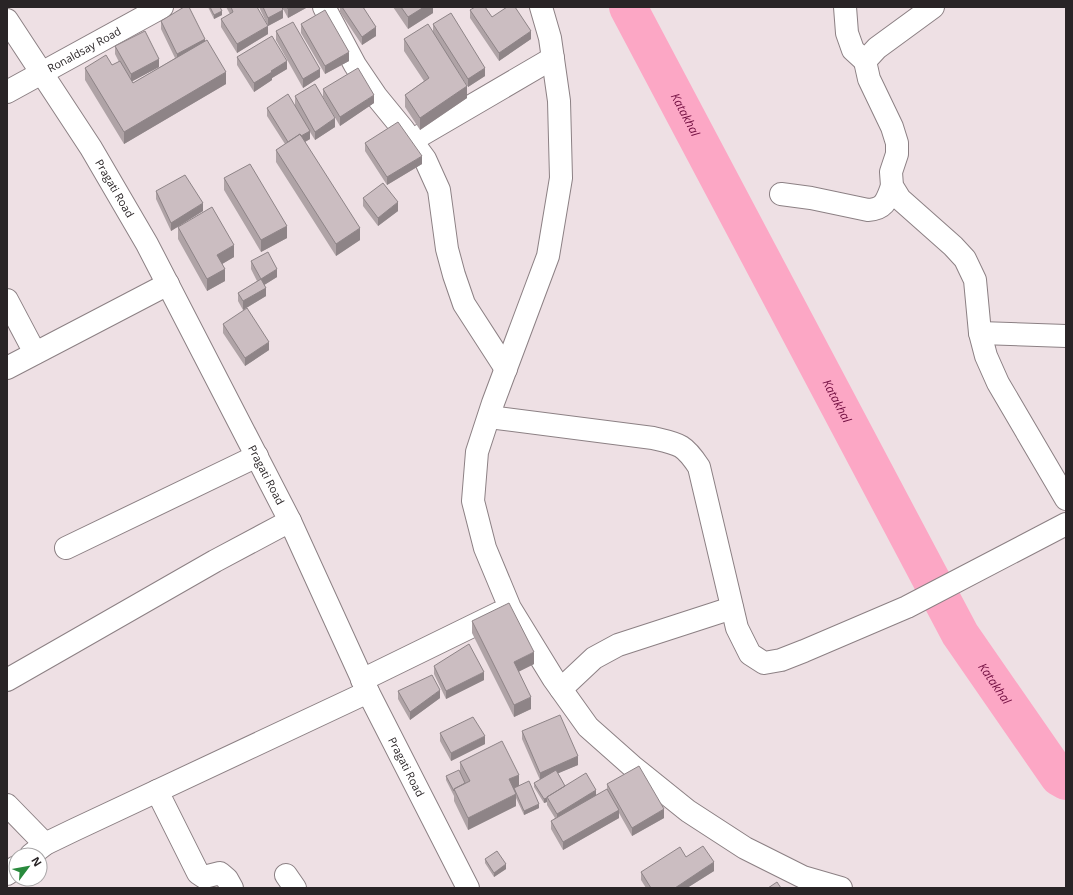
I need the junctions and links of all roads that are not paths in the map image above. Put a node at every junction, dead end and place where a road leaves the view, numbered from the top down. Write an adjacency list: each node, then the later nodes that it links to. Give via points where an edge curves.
1 (162, 7): 9 (street, Ronaldsay Road)
2 (324, 7): 11 (street, via 355,65)
3 (541, 7): 7 (street)
4 (845, 7): 8 (street, via 847,33 853,50)
5 (934, 7): 8 (street, via 877,48)
6 (7, 20): 9 (street, Pragati Road)
7 (553, 58): 11 (street); 20 (street, via 559,101 561,178 548,256)
8 (865, 62): 12 (street, via 869,79 897,143 897,154 891,172)
9 (42, 74): 10 (street, Ronaldsay Road); 14 (street, Pragati Road, via 91,148)
10 (7, 92)
11 (412, 141): 20 (street, via 439,190 448,249 464,304)
12 (892, 186): 13 (street, via 883,205 868,210); 16 (street, via 900,199 965,259 975,280)
13 (781, 194)
14 (168, 284): 18 (street); 22 (street, Pragati Road)
15 (7, 300): 18 (street)
16 (980, 333): 17 (street); 23 (street, via 986,356 998,383)
17 (1066, 336)
18 (36, 353): 19 (street)
19 (7, 368)
20 (506, 369): 21 (street)
21 (489, 417): 27 (street, via 477,452 474,501 485,548); 28 (street, via 653,438 679,444 691,455 699,468)
22 (256, 456): 24 (street, Pragati Road); 26 (street)
23 (1066, 499)
24 (290, 521): 29 (street); 30 (street, Pragati Road)
25 (1066, 524): 28 (street, via 907,607 781,660 764,663 750,654 737,628)
26 (66, 548)
27 (510, 608): 30 (street); 31 (street)
28 (732, 608): 31 (street, via 618,645 594,658)
29 (7, 680)
30 (365, 686): 32 (street); 37 (street, Pragati Road)
31 (561, 689): 38 (street, via 588,727 688,811 745,848 803,877)
32 (157, 790): 35 (street); 36 (street, via 198,873 204,877 220,873)
33 (7, 806): 34 (street)
34 (37, 847)
35 (42, 847)
36 (232, 888)
37 (468, 888)
38 (841, 888)

